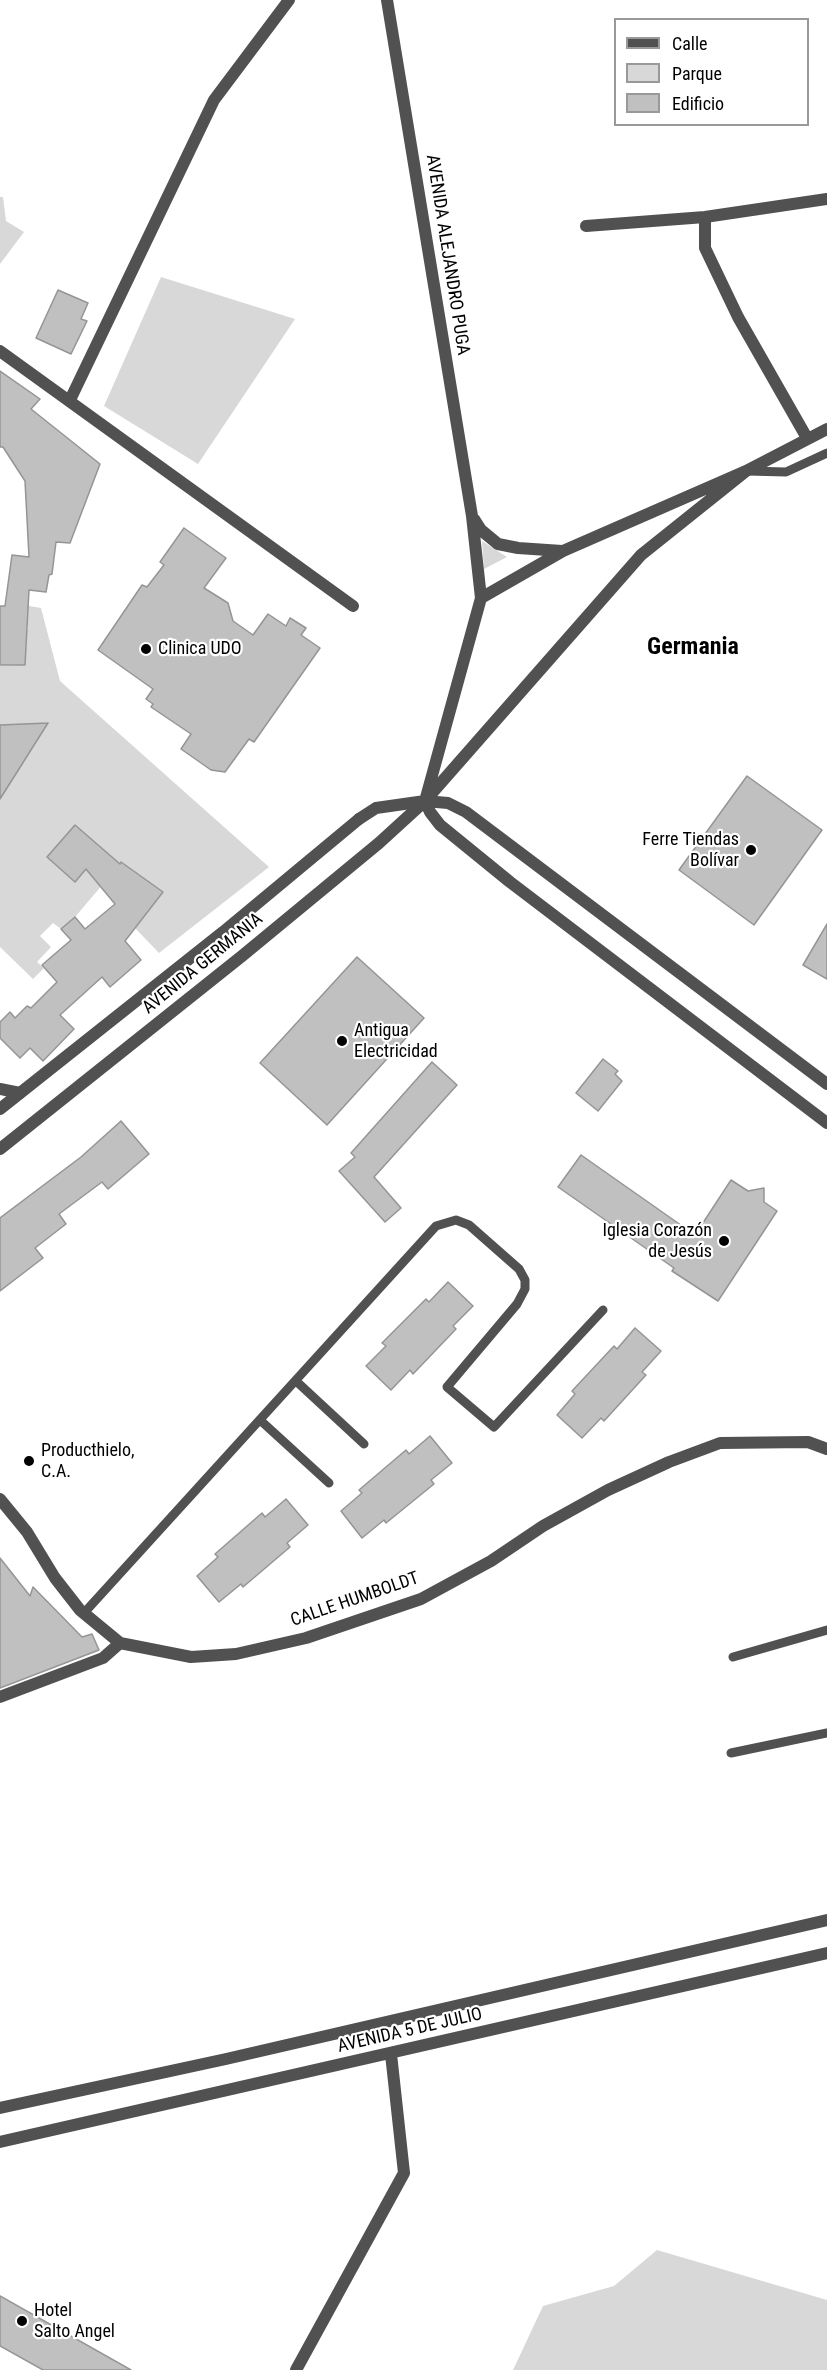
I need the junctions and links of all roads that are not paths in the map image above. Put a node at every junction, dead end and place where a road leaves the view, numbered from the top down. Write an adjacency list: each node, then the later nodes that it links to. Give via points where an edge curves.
1 (289, 0): 7 (street, via 214,100)
2 (387, 0): 12 (street, AVENIDA ALEJANDRO PUGA)
3 (827, 199): 4 (street)
4 (705, 217): 5 (street); 9 (street, via 705,248 738,317)
5 (586, 226)
6 (0, 351): 7 (street)
7 (70, 400): 15 (street)
8 (827, 429): 9 (street)
9 (807, 438): 11 (street)
10 (827, 453): 11 (lane, via 786,472)
11 (746, 471): 13 (street); 16 (street, AVENIDA GERMANIA, via 641,555)
12 (471, 516): 13 (street, via 498,544); 14 (street, AVENIDA ALEJANDRO PUGA)
13 (563, 551): 14 (street)
14 (481, 598): 16 (street)
15 (353, 606)
16 (425, 801): 17 (street, AVENIDA GERMANIA, via 448,803 466,812); 19 (street, AVENIDA GERMANIA, via 376,808 359,819); 21 (street, via 440,825 510,882); 22 (street, AVENIDA GERMANIA, via 243,956)
17 (827, 1084)
18 (0, 1089): 19 (street)
19 (20, 1093): 20 (street, AVENIDA GERMANIA)
20 (0, 1109)
21 (827, 1123)
22 (0, 1149)
23 (603, 1310): 24 (lane, via 494,1426 447,1387 517,1304 525,1280 519,1269 478,1231 463,1222 450,1221 436,1226)
24 (296, 1381): 25 (lane); 26 (lane)
25 (260, 1420): 28 (lane); 30 (lane)
26 (364, 1444)
27 (827, 1449): 32 (street, CALLE HUMBOLDT, via 808,1442 720,1443 608,1490 421,1599 306,1638 236,1654 191,1657)
28 (329, 1483)
29 (0, 1499): 30 (street, CALLE HUMBOLDT)
30 (84, 1613): 32 (street, CALLE HUMBOLDT)
31 (827, 1630): 33 (lane)
32 (120, 1643): 34 (street, via 103,1658)
33 (733, 1657)
34 (0, 1697)
35 (827, 1733): 36 (lane)
36 (731, 1753)
37 (827, 1920): 40 (street, AVENIDA 5 DE JULIO)
38 (827, 1953): 39 (street, AVENIDA 5 DE JULIO)
39 (391, 2054): 41 (street, AVENIDA 5 DE JULIO); 42 (street, via 404,2173)
40 (0, 2108)
41 (0, 2142)
42 (296, 2370)

